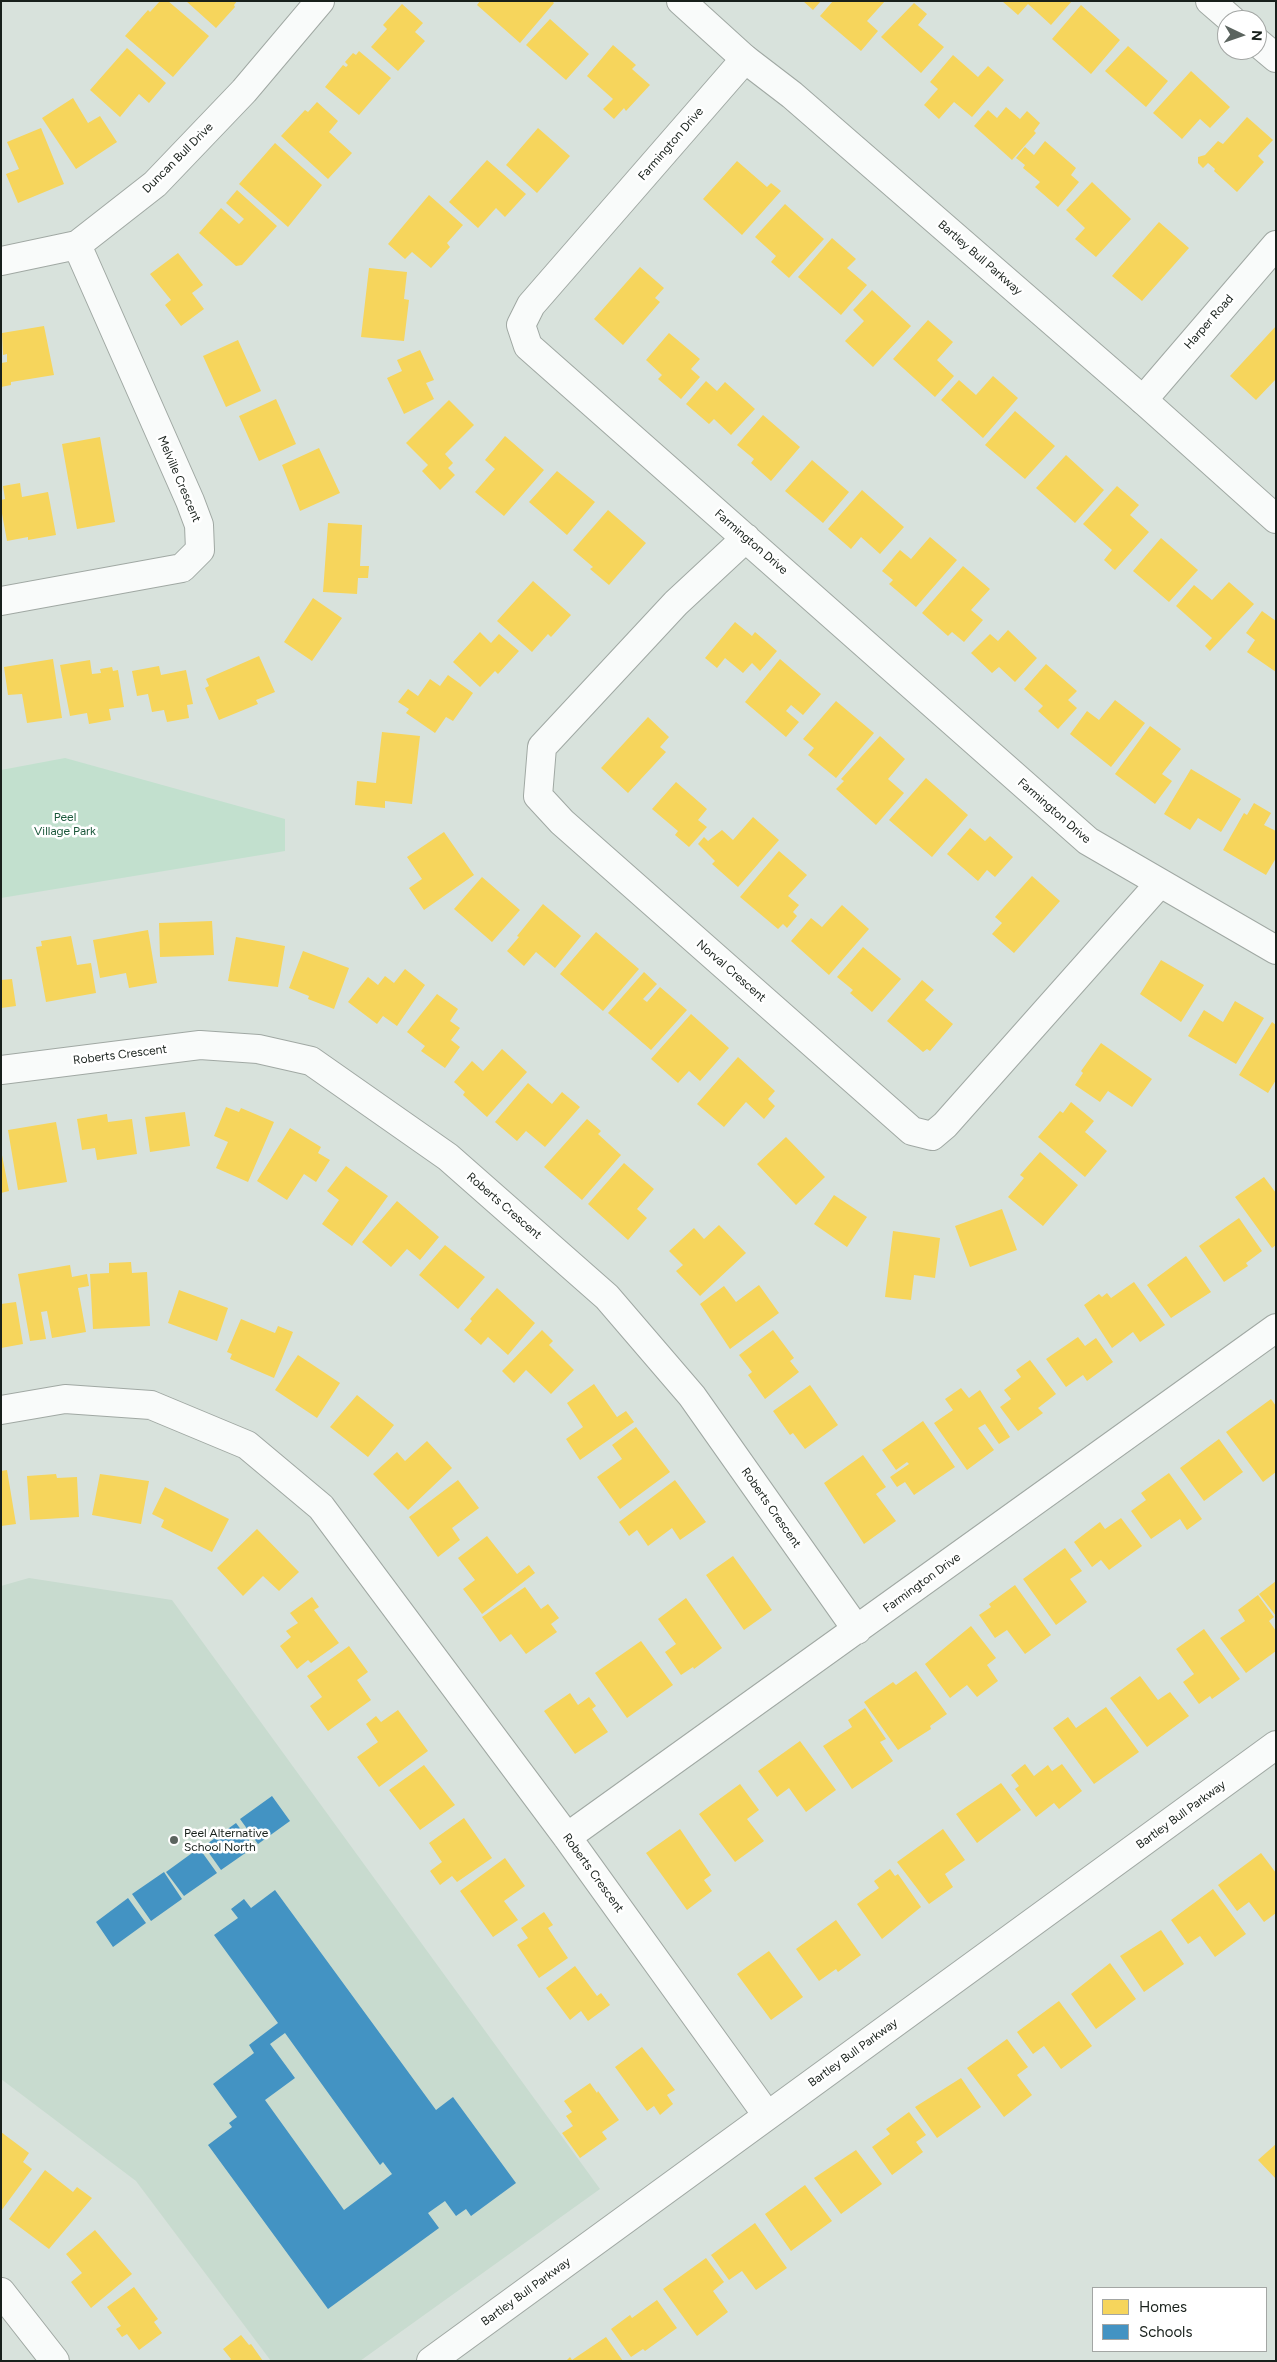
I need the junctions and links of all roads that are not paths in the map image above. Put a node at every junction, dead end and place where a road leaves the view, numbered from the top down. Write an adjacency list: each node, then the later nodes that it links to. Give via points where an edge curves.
1 (320, 1): 6 (street, Duncan Bull Drive, via 244,91 155,184)
2 (681, 1): 5 (street, Bartley Bull Parkway)
3 (1210, 1): 4 (street)
4 (1220, 10)
5 (745, 59): 9 (street, Bartley Bull Parkway, via 792,95); 11 (street, Farmington Drive, via 530,304 521,325 528,346 551,368)
6 (77, 245): 8 (street, Duncan Bull Drive); 12 (street, Melville Crescent, via 200,525 200,550 182,568)
7 (1276, 245): 9 (street, Harper Road)
8 (1, 261)
9 (1143, 400): 10 (street, Bartley Bull Parkway)
10 (1276, 519)
11 (746, 538): 13 (street, Farmington Drive, via 1088,841); 13 (street, Norval Crescent, via 676,603 542,747 538,796 562,822 912,1130 932,1136 945,1125)
12 (1, 601)
13 (1160, 883): 14 (street, Farmington Drive)
14 (1276, 950)
15 (1, 1070): 18 (street, Roberts Crescent, via 200,1045 258,1049 310,1061 448,1157 607,1297 692,1396)
16 (1276, 1328): 18 (street, Farmington Drive)
17 (1, 1410): 20 (street, Roberts Crescent, via 65,1399 151,1405 247,1444 322,1507)
18 (858, 1630): 20 (street, Farmington Drive)
19 (1276, 1746): 21 (street, Bartley Bull Parkway)
20 (567, 1837): 21 (street, Roberts Crescent)
21 (767, 2115): 24 (street, Bartley Bull Parkway)
22 (1, 2292): 23 (street)
23 (55, 2361)
24 (431, 2361)

